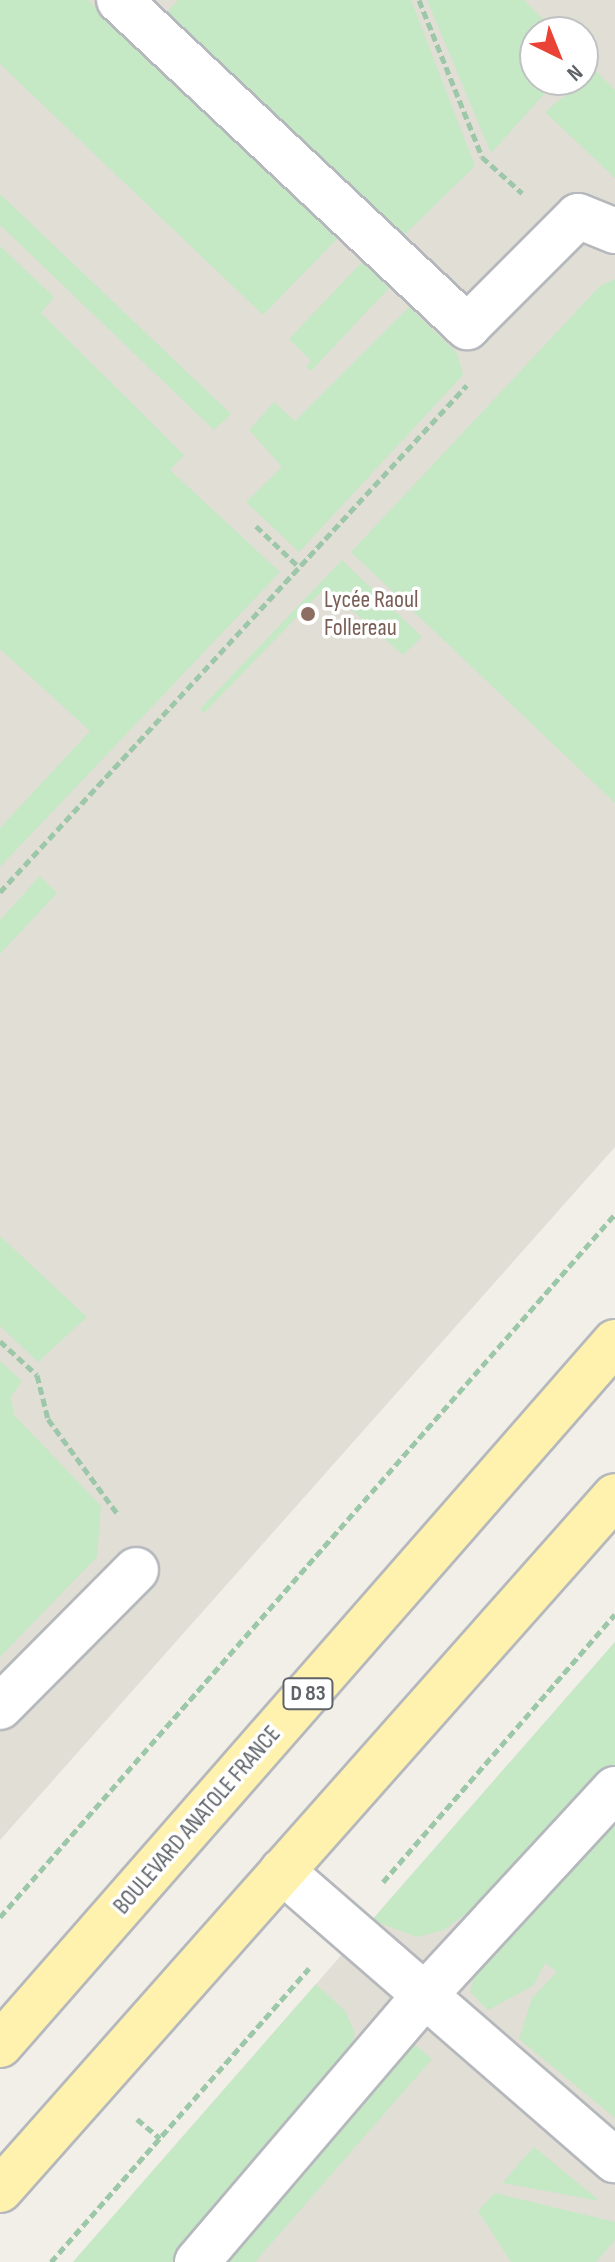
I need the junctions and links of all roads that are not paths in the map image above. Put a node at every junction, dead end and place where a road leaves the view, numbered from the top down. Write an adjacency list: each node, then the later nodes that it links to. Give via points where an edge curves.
1 (119, 0): 2 (lane, via 467,327 578,216)
2 (615, 231)
3 (615, 1342): 10 (main road, BOULEVARD ANATOLE FRANCE / D 83)
4 (615, 1496): 8 (main road)
5 (136, 1570): 6 (lane)
6 (0, 1707)
7 (615, 1789): 9 (lane)
8 (282, 1871): 9 (lane); 12 (main road)
9 (423, 1997): 11 (lane); 13 (lane)
10 (0, 2045)
11 (615, 2160)
12 (0, 2190)
13 (197, 2262)

